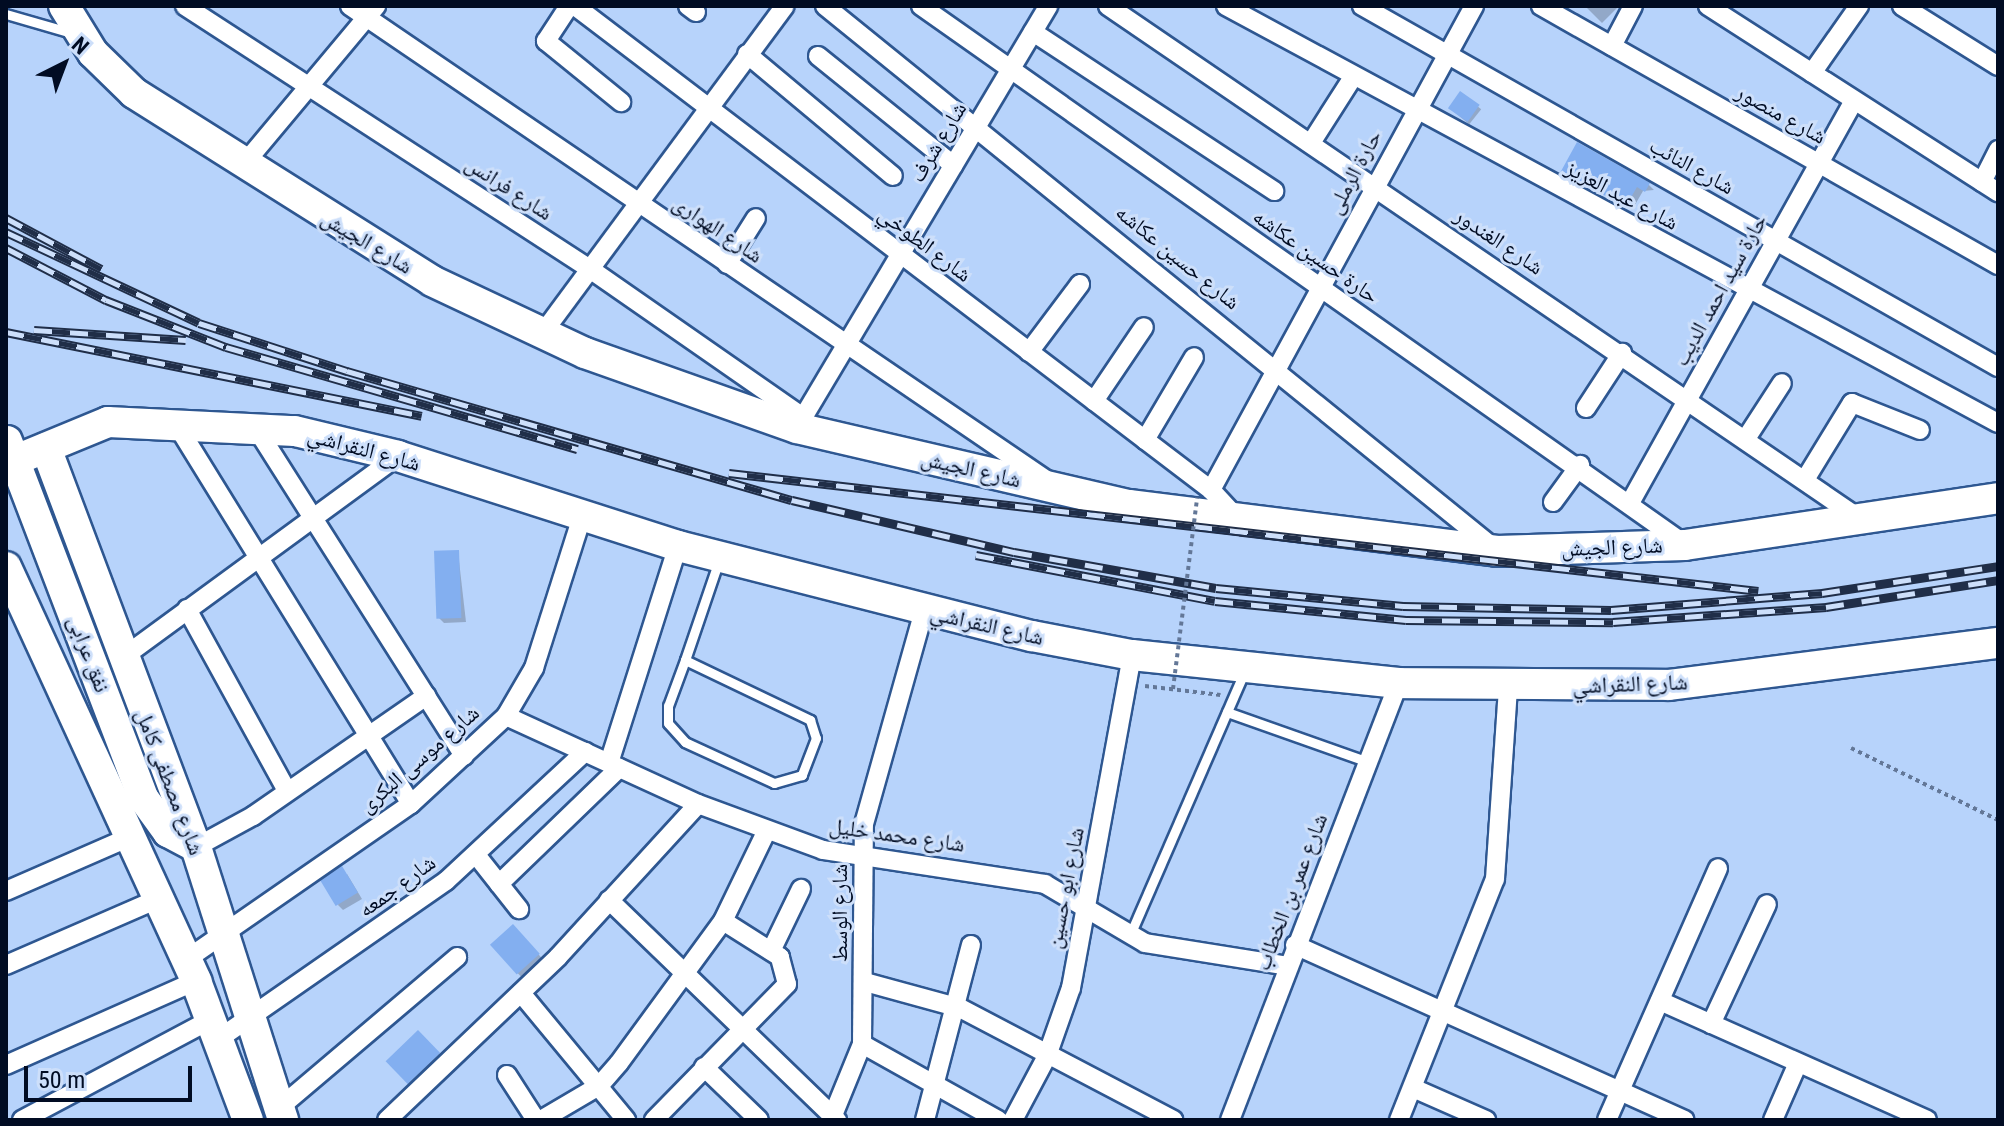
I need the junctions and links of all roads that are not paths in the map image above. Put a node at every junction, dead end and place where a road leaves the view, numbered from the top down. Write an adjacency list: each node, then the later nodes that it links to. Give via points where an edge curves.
1 (64, 6): 21 (main road, شارع الجيش)
2 (185, 6): 30 (street, شارع فرانس)
3 (350, 6): 18 (street, شارع الهوارى)
4 (785, 6): 23 (street)
5 (825, 6): 35 (street, شارع حسين عكاشه)
6 (921, 6): 27 (street, حارة حسين عكاشه)
7 (1048, 6): 20 (street, شارع شرف)
8 (1108, 6): 36 (street, شارع الغندور)
9 (1226, 6): 29 (street, شارع عبد العزيز)
10 (1362, 6): 25 (street, شارع النائب)
11 (1474, 6): 25 (street, حارة الرملى)
12 (1541, 6): 22 (street, شارع منصور)
13 (1633, 6): 22 (street)
14 (1708, 6): 28 (street)
15 (1859, 6): 28 (street)
16 (1902, 6): 26 (street)
17 (576, 7): 32 (street, via 546,41); 33 (street, شارع الطوخي)
18 (372, 12): 30 (street); 45 (street, شارع الهوارى)
19 (6, 14): 21 (lane)
20 (1033, 32): 27 (street, شارع شرف); 44 (street)
21 (79, 34): 39 (main road, شارع الجيش, via 134,93)
22 (1612, 46): 38 (street, شارع منصور)
23 (747, 54): 33 (street); 41 (street)
24 (818, 56): 40 (street)
25 (1446, 56): 34 (street, حارة الرملى); 47 (street, شارع النائب)
26 (1998, 66)
27 (1009, 71): 35 (street, شارع شرف); 53 (street, حارة حسين عكاشه)
28 (1812, 73): 31 (street)
29 (1353, 77): 34 (street, شارع عبد العزيز); 36 (street)
30 (308, 87): 39 (street); 51 (street, شارع فرانس)
31 (1854, 101): 38 (street, حارة سيد احمد الديب); 43 (street)
32 (621, 102)
33 (707, 108): 45 (street); 48 (street, شارع الطوخي)
34 (1415, 111): 42 (street, حارة الرملى); 54 (street, شارع عبد العزيز)
35 (976, 126): 40 (street, شارع شرف); 62 (street, شارع حسين عكاشه)
36 (1311, 143): 42 (street, شارع الغندور)
37 (1998, 150): 43 (street)
38 (1819, 163): 47 (street, حارة سيد احمد الديب); 50 (street, شارع منصور)
39 (244, 164): 56 (main road, شارع الجيش, via 418,273)
40 (953, 165): 48 (street, شارع شرف)
41 (893, 176)
42 (1373, 184): 53 (street, حارة الرملى); 59 (street, شارع الغندور)
43 (1990, 187)
44 (1274, 191)
45 (639, 205): 49 (street, شارع الهوارى); 51 (street)
46 (756, 218): 49 (street)
47 (1775, 240): 54 (street, حارة سيد احمد الديب); 61 (street, شارع النائب)
48 (899, 255): 57 (street, شارع شرف); 58 (street, شارع الطوخي)
49 (727, 264): 57 (street, شارع الهوارى)
50 (1998, 265)
51 (590, 269): 56 (street); 68 (street, شارع فرانس)
52 (1080, 284): 58 (street)
53 (1320, 289): 62 (street, حارة الرملى); 77 (street, حارة حسين عكاشه)
54 (1749, 290): 64 (street, حارة سيد احمد الديب); 69 (street, شارع عبد العزيز)
55 (1144, 327): 65 (street)
56 (542, 334): 68 (main road, شارع الجيش)
57 (847, 343): 68 (street, شارع شرف); 79 (street, شارع الهوارى)
58 (1029, 352): 65 (street, شارع الطوخي)
59 (1622, 353): 64 (street, شارع الغندور); 66 (street)
60 (1194, 357): 73 (street)
61 (1998, 367)
62 (1278, 368): 80 (street, حارة الرملى); 91 (street, شارع حسين عكاشه)
63 (1782, 383): 72 (street)
64 (1687, 397): 72 (street, شارع الغندور); 84 (street, حارة سيد احمد الديب)
65 (1094, 401): 73 (street, شارع الطوخي)
66 (1586, 408)
67 (174, 420): 70 (main road, شارع النقراشي); 74 (main road, شارع النقراشي, via 97,425); 93 (street)
68 (800, 422): 79 (main road, شارع الجيش)
69 (1998, 423)
70 (254, 425): 76 (main road, شارع النقراشي); 86 (street)
71 (1920, 430): 78 (street, via 1865,402 1852,403)
72 (1747, 437): 78 (street, شارع الغندور)
73 (1145, 440): 80 (street, شارع الطوخي)
74 (46, 448): 75 (main road, شارع النقراشي); 99 (main road, شارع مصطفى كامل)
75 (9, 456): 117 (main road, نفق عرابى, via 144,799 168,832)
76 (398, 456): 85 (main road, شارع النقراشي); 86 (street)
77 (1580, 465): 83 (street); 84 (street, حارة حسين عكاشه)
78 (1806, 478): 87 (street, شارع الغندور)
79 (1062, 490): 88 (main road, شارع الجيش)
80 (1204, 494): 88 (street, شارع الطوخي)
81 (6, 497): 124 (main road, نفق عرابى, via 137,816)
82 (1998, 498): 87 (main road, شارع الجيش)
83 (1553, 502)
84 (1630, 503): 89 (street, حارة حسين عكاشه)
85 (582, 517): 90 (main road, شارع النقراشي); 106 (street, شارع موسى البكرى, via 534,668)
86 (313, 518): 93 (street); 104 (street)
87 (1860, 519): 89 (main road, شارع الجيش)
88 (1242, 524): 91 (main road, شارع الجيش)
89 (1685, 545): 91 (main road, شارع الجيش)
90 (678, 546): 92 (main road, شارع النقراشي); 111 (street)
91 (1497, 551)
92 (721, 557): 96 (main road, شارع النقراشي); 100 (lane)
93 (260, 559): 95 (street); 107 (street)
94 (6, 567): 116 (main road)
95 (187, 609): 99 (street); 112 (street)
96 (924, 610): 98 (main road, شارع النقراشي); 118 (street, شارع الوسط, via 875,778)
97 (1998, 643): 103 (main road, شارع النقراشي, via 1669,685)
98 (1132, 655): 101 (main road, شارع النقراشي); 127 (street, شارع ابو حسين)
99 (122, 658): 117 (main road, شارع مصطفى كامل)
100 (685, 660): 100 (lane, via 667,715 678,738 774,783 802,775 816,738 810,720)
101 (1246, 669): 102 (main road, شارع النقراشي); 105 (lane)
102 (1399, 683): 103 (main road, شارع النقراشي); 110 (street, شارع عمر بن الخطاب)
103 (1508, 687): 144 (street, via 1495,879)
104 (426, 696): 107 (street); 109 (street)
105 (1227, 712): 110 (lane); 131 (lane)
106 (506, 716): 108 (street, شارع محمد خليل); 109 (street, شارع موسى البكرى)
107 (368, 735): 112 (street); 113 (street)
108 (585, 752): 111 (street, شارع محمد خليل); 119 (street, شارع جمعه)
109 (464, 756): 113 (street, شارع موسى البكرى)
110 (1368, 762): 133 (street, شارع عمر بن الخطاب)
111 (614, 765): 114 (street, شارع محمد خليل); 121 (street)
112 (287, 791): 117 (street)
113 (411, 804): 130 (street, شارع موسى البكرى)
114 (698, 804): 115 (street, شارع محمد خليل); 125 (street)
115 (767, 830): 118 (street, شارع محمد خليل, via 823,850); 129 (street)
116 (132, 836): 123 (street); 124 (main road)
117 (196, 847): 130 (main road, شارع مصطفى كامل)
118 (863, 852): 127 (street, شارع محمد خليل, via 1045,884); 140 (street, شارع الوسط)
119 (477, 856): 121 (street); 145 (street, شارع جمعه)
120 (1718, 868): 142 (street)
121 (499, 884): 128 (street)
122 (801, 889): 134 (street)
123 (6, 891)
124 (160, 898): 136 (street); 138 (main road)
125 (609, 900): 139 (street); 141 (street)
126 (1767, 904): 146 (street)
127 (1087, 905): 131 (street, شارع محمد خليل); 150 (street, شارع ابو حسين)
128 (519, 909)
129 (723, 921): 134 (street); 139 (street)
130 (223, 935): 138 (street, شارع موسى البكرى); 145 (main road, شارع مصطفى كامل)
131 (1129, 937): 137 (street, شارع محمد خليل)
132 (971, 945): 143 (street)
133 (1295, 945): 137 (street, شارع عمر بن الخطاب); 144 (street)
134 (771, 951): 148 (street, via 789,970 787,984)
135 (457, 957): 159 (street)
136 (6, 965)
137 (1288, 966): 172 (street, شارع عمر بن الخطاب)
138 (192, 970): 147 (main road); 152 (street, شارع موسى البكرى)
139 (687, 972): 148 (street); 155 (street)
140 (865, 982): 143 (street); 149 (street, شارع الوسط)
141 (521, 993): 155 (street); 164 (street)
142 (1660, 1001): 146 (street); 158 (street)
143 (960, 1008): 150 (street); 156 (street)
144 (1446, 1012): 157 (street); 158 (street)
145 (248, 1020): 147 (street, شارع جمعه); 159 (main road, شارع مصطفى كامل)
146 (1711, 1024): 151 (street)
147 (216, 1029): 162 (street, شارع جمعه); 163 (main road)
148 (739, 1029): 153 (street); 161 (street)
149 (862, 1044): 156 (street); 161 (street, شارع الوسط)
150 (1047, 1056): 170 (street, شارع ابو حسين); 171 (street)
151 (1798, 1063): 177 (street); 178 (street)
152 (6, 1065)
153 (704, 1067): 166 (street); 167 (street)
154 (507, 1075): 160 (street)
155 (599, 1086): 160 (street); 165 (street)
156 (939, 1086): 168 (street); 169 (street)
157 (1413, 1088): 173 (street); 174 (street)
158 (1620, 1091): 175 (street); 176 (street)
159 (280, 1114)
160 (548, 1118)
161 (834, 1119)
162 (22, 1120)
163 (248, 1120)
164 (387, 1120)
165 (626, 1120)
166 (654, 1120)
167 (759, 1120)
168 (925, 1120)
169 (998, 1120)
170 (1013, 1120)
171 (1173, 1120)
172 (1230, 1120)
173 (1399, 1120)
174 (1486, 1120)
175 (1607, 1120)
176 (1685, 1120)
177 (1773, 1120)
178 (1927, 1120)

